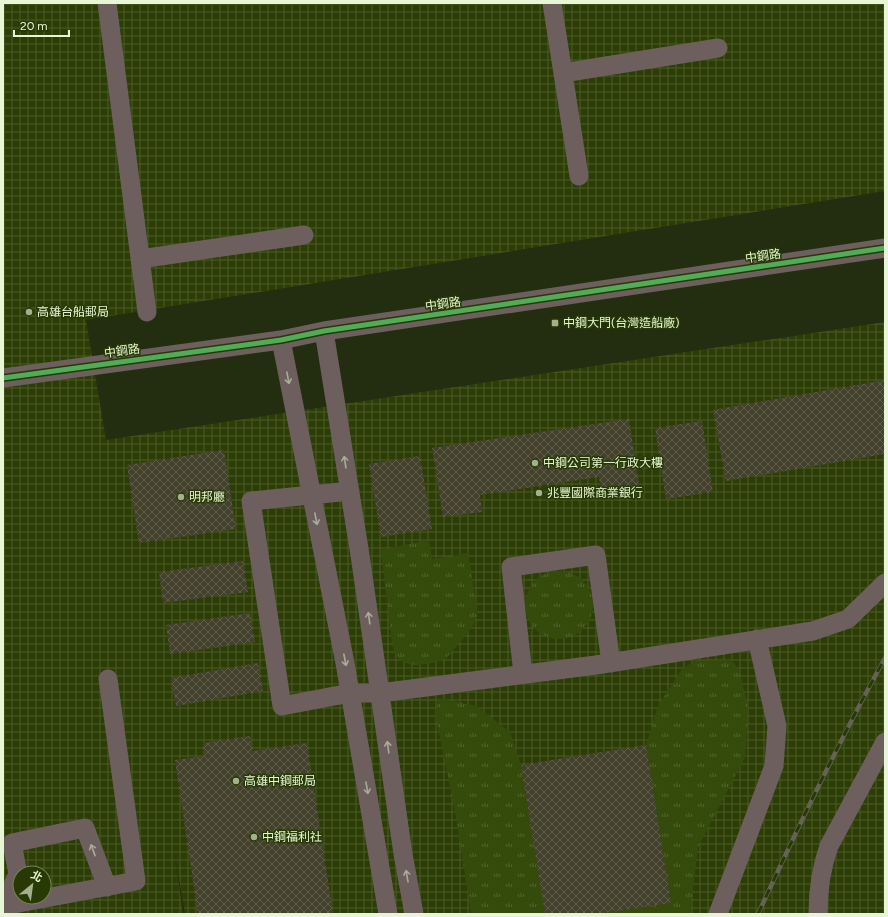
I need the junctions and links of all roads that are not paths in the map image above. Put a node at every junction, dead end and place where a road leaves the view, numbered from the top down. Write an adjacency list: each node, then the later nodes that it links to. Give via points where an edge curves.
1 (107, 3): 8 (street)
2 (552, 3): 4 (street)
3 (718, 48): 4 (street)
4 (563, 73): 5 (street)
5 (579, 176)
6 (304, 235): 8 (street)
7 (885, 248): 10 (street, 中鋼路)
8 (140, 259): 9 (street)
9 (146, 312)
10 (324, 332): 11 (street, 中鋼路); 13 (street, one-way to 10)
11 (281, 340): 12 (street, 中鋼路); 14 (street, one-way to 14)
12 (3, 378)
13 (350, 491): 14 (street); 21 (street, one-way to 13)
14 (312, 495): 20 (street, one-way to 20); 20 (street, via 251,501 282,706)
15 (885, 583): 16 (street, via 848,619 813,631)
16 (758, 639): 17 (street); 28 (street, via 776,726 774,766)
17 (612, 663): 18 (street); 18 (street, via 596,555 511,567)
18 (523, 674): 21 (street)
19 (108, 679): 23 (street, via 136,881)
20 (350, 693): 21 (street); 26 (street, one-way to 26)
21 (380, 693): 27 (street, one-way to 21)
22 (885, 742): 29 (street, via 829,846 819,886)
23 (107, 887): 24 (street); 24 (street, one-way to 24, via 85,828 12,843 18,874)
24 (3, 905): 25 (street)
25 (5, 914)
26 (388, 914)
27 (414, 914)
28 (718, 914)
29 (818, 914)

